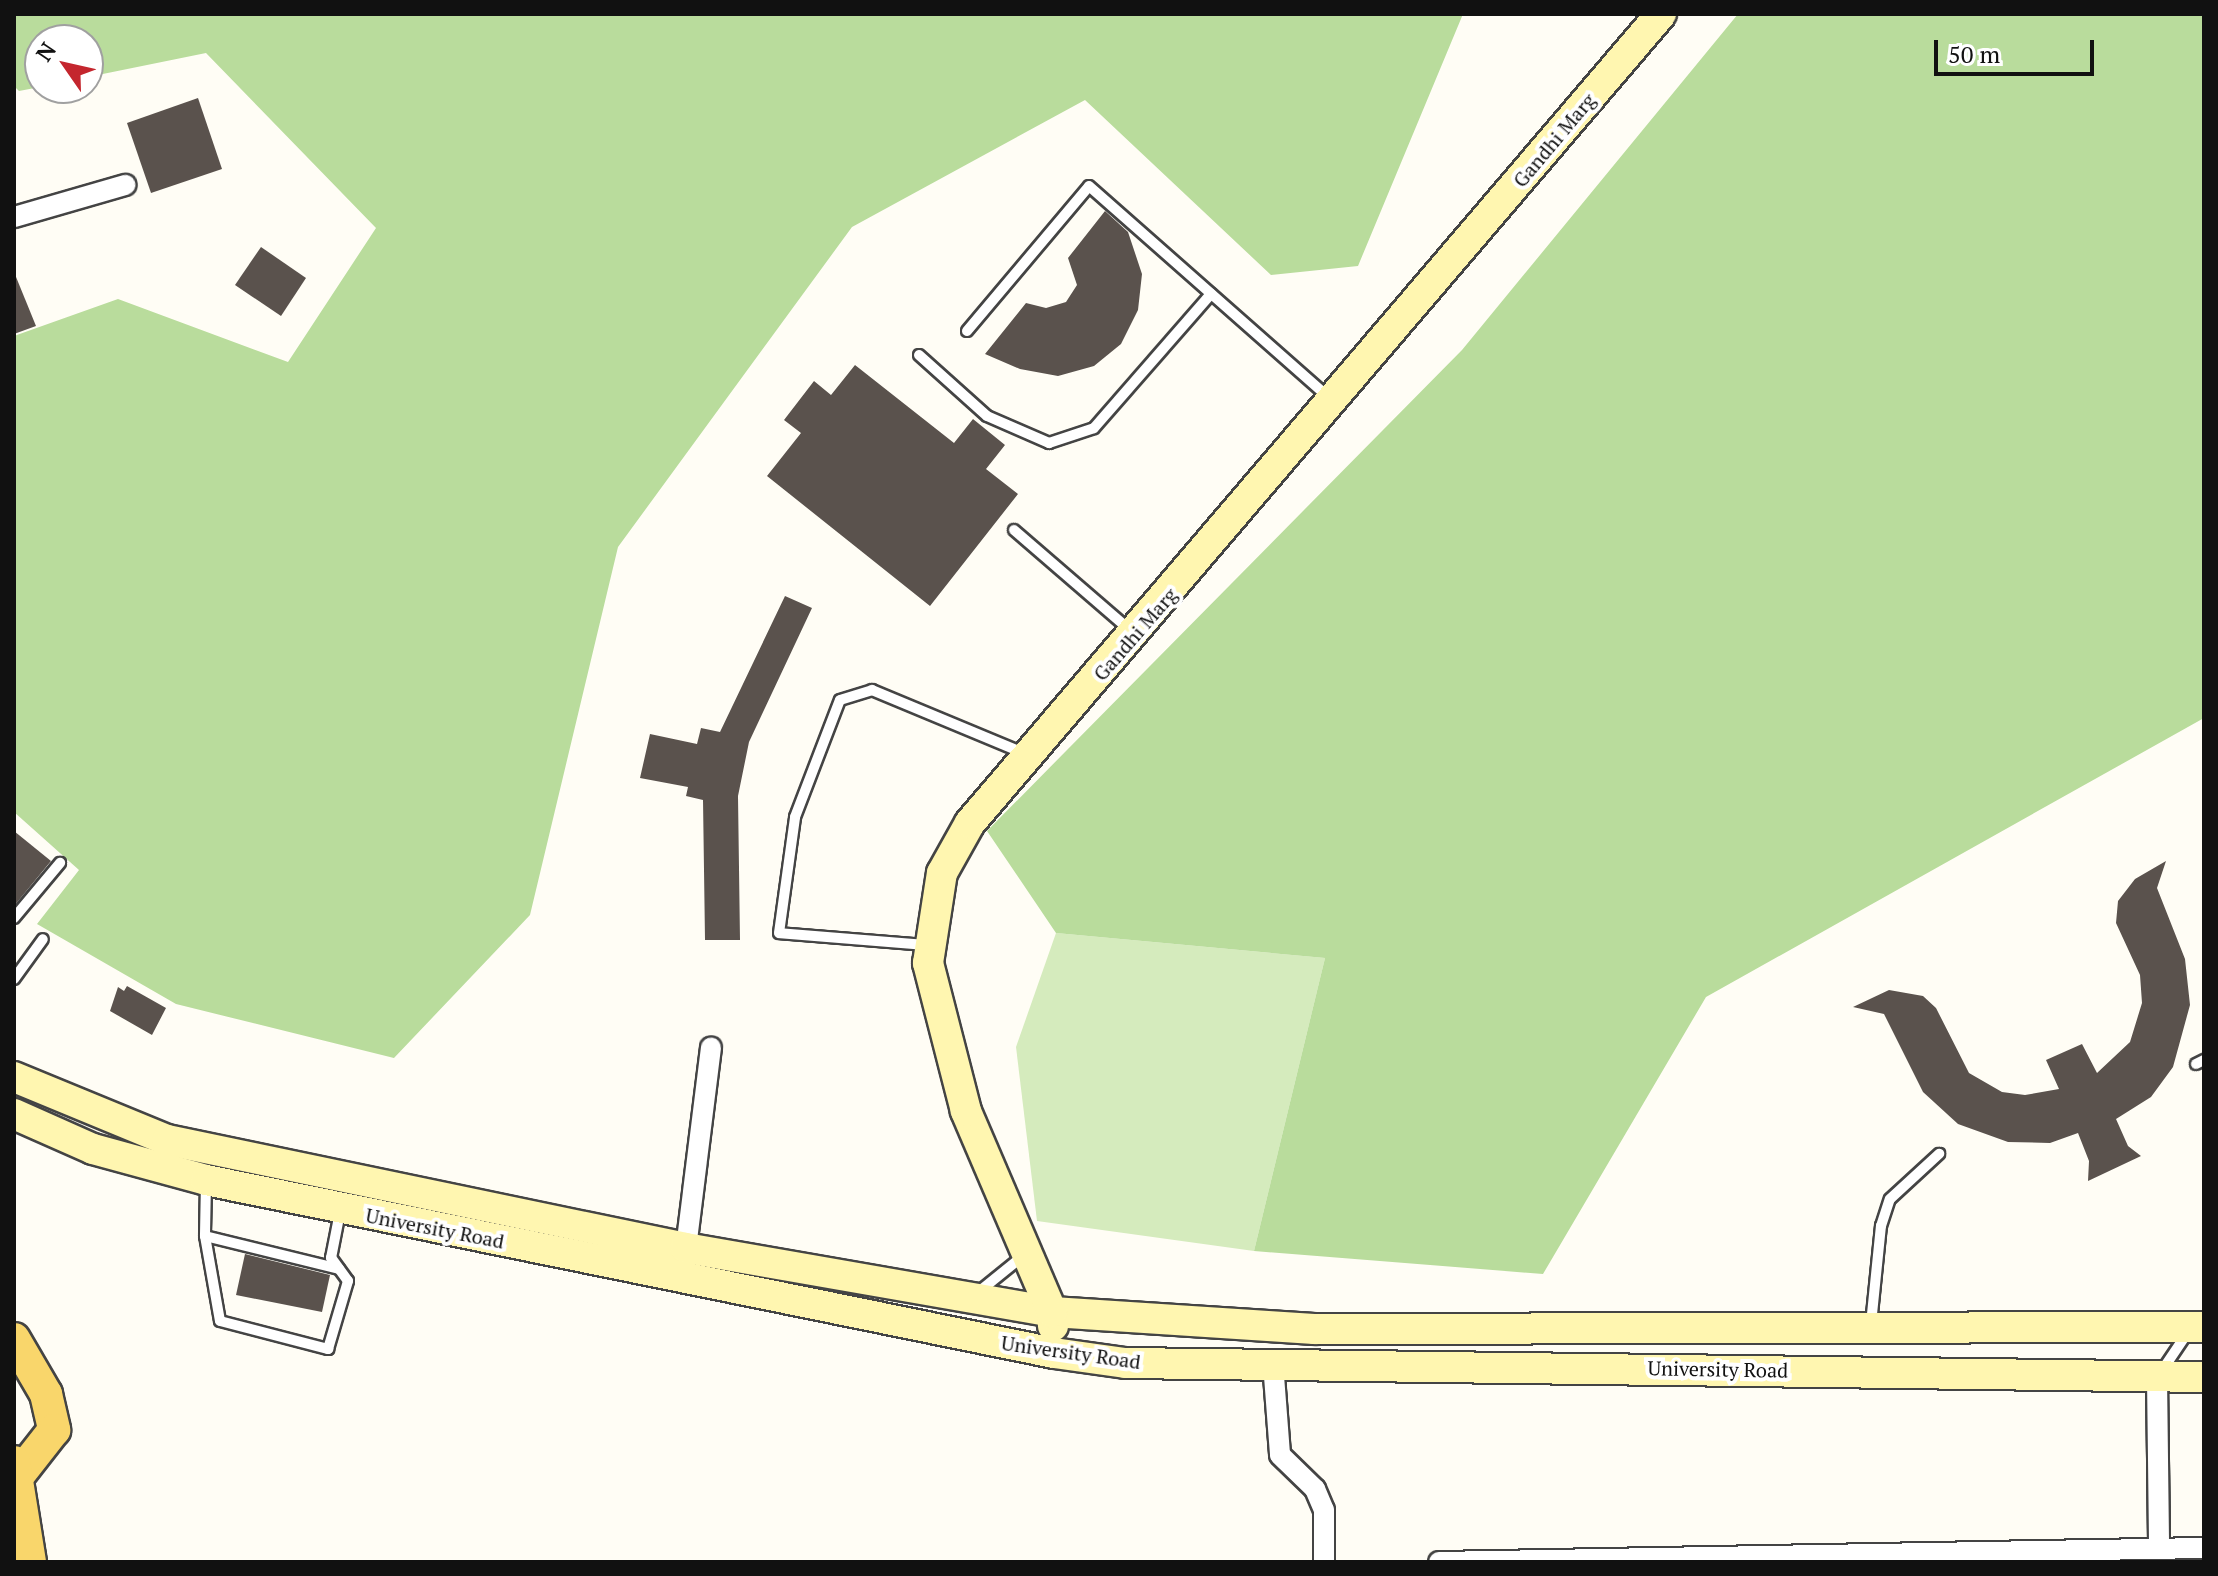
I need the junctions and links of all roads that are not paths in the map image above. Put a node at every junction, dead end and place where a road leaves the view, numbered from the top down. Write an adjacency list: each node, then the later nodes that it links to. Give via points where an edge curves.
1 (1661, 14): 7 (main road, Gandhi Marg)
2 (125, 185): 3 (street)
3 (14, 217)
4 (1211, 294): 5 (lane, via 1089,186); 6 (lane, via 1094,428 1049,443 987,416); 7 (lane)
5 (967, 331)
6 (919, 355)
7 (1333, 401): 9 (main road, Gandhi Marg)
8 (1014, 530): 9 (lane)
9 (1134, 634): 10 (main road, Gandhi Marg)
10 (1029, 755): 14 (main road, Gandhi Marg, via 970,823 942,873); 14 (lane, via 872,690 840,700 795,817 779,933)
11 (60, 863): 12 (lane)
12 (14, 918)
13 (43, 939): 15 (lane)
14 (929, 945): 26 (main road, Gandhi Marg, via 928,963 966,1111)
15 (14, 979)
16 (711, 1048): 25 (street)
17 (14, 1077): 21 (main road, University Road, via 167,1140)
18 (14, 1114): 20 (main road, University Road, via 93,1149)
19 (1939, 1154): 31 (lane, via 1890,1199 1881,1226)
20 (206, 1180): 22 (main road, University Road); 24 (lane)
21 (440, 1197): 23 (main road); 25 (main road, University Road)
22 (341, 1209): 23 (main road, University Road); 27 (lane, via 331,1258)
23 (435, 1228): 33 (main road, University Road)
24 (205, 1236): 27 (lane); 27 (lane, via 220,1321 328,1349 348,1281)
25 (686, 1248): 28 (main road, University Road)
26 (1027, 1253): 28 (lane); 29 (main road, Gandhi Marg)
27 (339, 1270)
28 (971, 1297): 29 (main road, University Road)
29 (1052, 1312): 31 (main road, University Road, via 1314,1329); 33 (main road, Gandhi Marg)
30 (2200, 1322): 31 (main road, University Road); 35 (lane)
31 (1870, 1328)
32 (14, 1339): 37 (main road, via 46,1394 54,1430)
33 (1054, 1353): 34 (main road, University Road, via 1125,1363)
34 (1273, 1363): 35 (main road, University Road); 43 (street, via 1280,1455 1315,1489 1324,1510)
35 (2157, 1377): 36 (main road, University Road); 39 (street)
36 (2204, 1377)
37 (16, 1474): 42 (main road)
38 (2204, 1548): 39 (street)
39 (2159, 1549): 40 (street)
40 (1948, 1557): 41 (street)
41 (1732, 1559): 44 (street)
42 (30, 1562)
43 (1324, 1562)
44 (1439, 1562)

